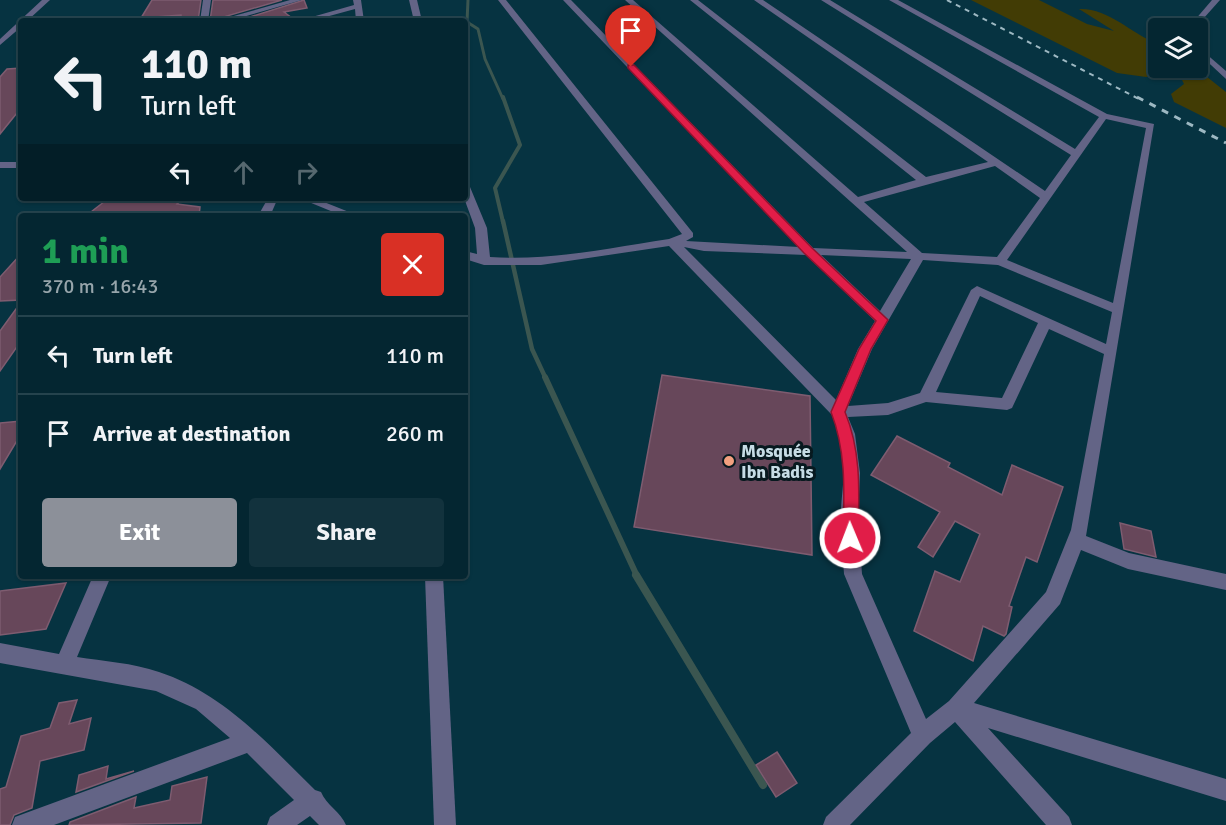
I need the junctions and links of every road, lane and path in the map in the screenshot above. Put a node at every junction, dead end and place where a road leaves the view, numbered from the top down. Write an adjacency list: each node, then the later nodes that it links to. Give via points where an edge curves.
1 (46, 0): 14 (street)
2 (298, 0): 16 (street)
3 (413, 0): 19 (street)
4 (502, 0): 36 (street, via 688,235)
5 (567, 0): 37 (street)
6 (629, 0): 34 (street)
7 (694, 0): 30 (street)
8 (758, 0): 27 (street)
9 (825, 0): 26 (street)
10 (893, 0): 25 (street)
11 (1216, 0): 20 (street)
12 (209, 2): 15 (street)
13 (358, 3): 17 (street); 18 (street)
14 (26, 18)
15 (205, 18)
16 (231, 18)
17 (311, 18)
18 (360, 18)
19 (417, 18)
20 (1200, 18)
21 (18, 26): 22 (street)
22 (0, 43)
23 (1208, 59): 24 (street)
24 (1226, 76)
25 (1104, 116): 26 (street); 42 (street, via 1151,126)
26 (1077, 154): 32 (street)
27 (996, 163): 30 (street); 32 (street)
28 (0, 165): 29 (street)
29 (18, 165)
30 (924, 181): 34 (street)
31 (468, 194): 40 (street, via 482,228)
32 (1046, 197): 41 (street)
33 (312, 201): 35 (street)
34 (855, 201): 39 (street)
35 (345, 213)
36 (672, 242): 37 (street, via 704,247); 40 (street, via 525,264); 47 (street)
37 (808, 250): 39 (street); 43 (street)
38 (468, 256): 40 (street)
39 (919, 256): 41 (street); 43 (street)
40 (484, 261)
41 (1000, 261): 42 (street)
42 (1118, 310): 45 (street)
43 (882, 320): 47 (street)
44 (1045, 322): 45 (street); 46 (street, via 1007,404); 46 (street, via 977,290)
45 (1111, 352): 48 (street)
46 (926, 397): 47 (street, via 888,409)
47 (838, 412): 55 (street, via 847,434 852,473 849,519 853,574)
48 (1076, 540): 51 (street, via 1128,561); 54 (street, via 1053,598)
49 (101, 579): 53 (street)
50 (434, 579): 63 (street)
51 (1226, 582)
52 (0, 652): 53 (street)
53 (64, 664): 56 (street, via 157,681 203,702)
54 (956, 708): 55 (street); 57 (street); 64 (street)
55 (923, 736): 59 (street)
56 (250, 741): 58 (street); 60 (street)
57 (1226, 790)
58 (313, 800): 61 (street); 62 (street)
59 (840, 819)
60 (23, 825)
61 (279, 825)
62 (335, 825)
63 (445, 825)
64 (1061, 825)

